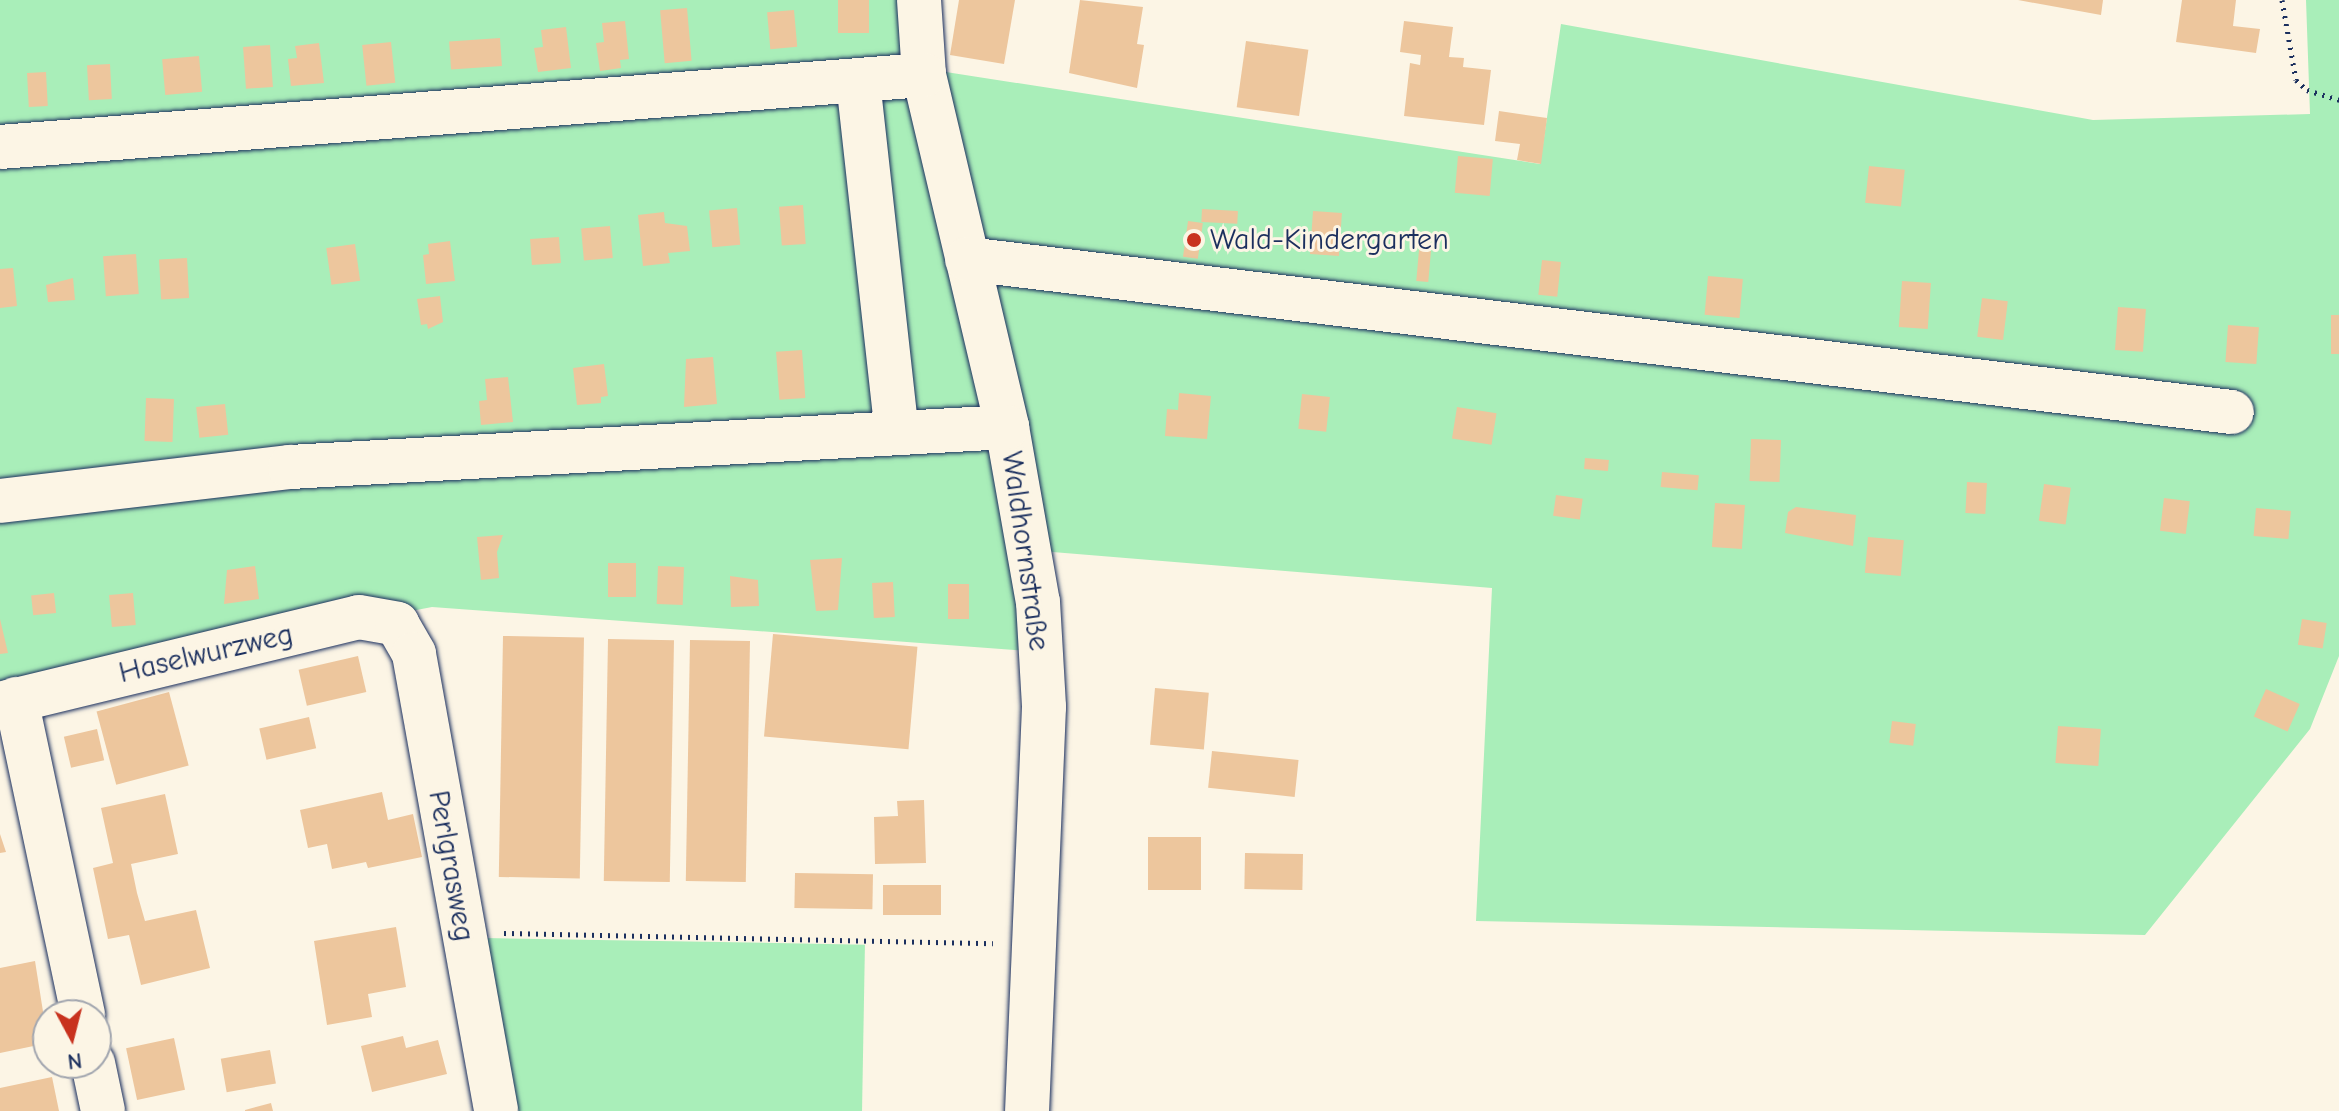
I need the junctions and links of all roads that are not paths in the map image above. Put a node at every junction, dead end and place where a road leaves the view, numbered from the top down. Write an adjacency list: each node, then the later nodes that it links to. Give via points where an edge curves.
1 (919, 0): 2 (street, Waldhornstraße)
2 (924, 75): 3 (street); 5 (street, Waldhornstraße)
3 (858, 81): 4 (street); 8 (street)
4 (0, 147)
5 (967, 259): 6 (street); 7 (street, Waldhornstraße)
6 (2232, 412)
7 (1007, 427): 8 (street); 16 (street, Waldhornstraße, via 1038,602 1044,707)
8 (897, 433): 9 (street, via 290,467)
9 (0, 501)
10 (397, 624): 11 (street, Haselwurzweg, via 359,617); 15 (street, Perlgrasweg, via 414,654)
11 (8, 701): 12 (street, Haselwurzweg)
12 (79, 999)
13 (96, 1079): 14 (street)
14 (103, 1111)
15 (496, 1111)
16 (1027, 1111)

